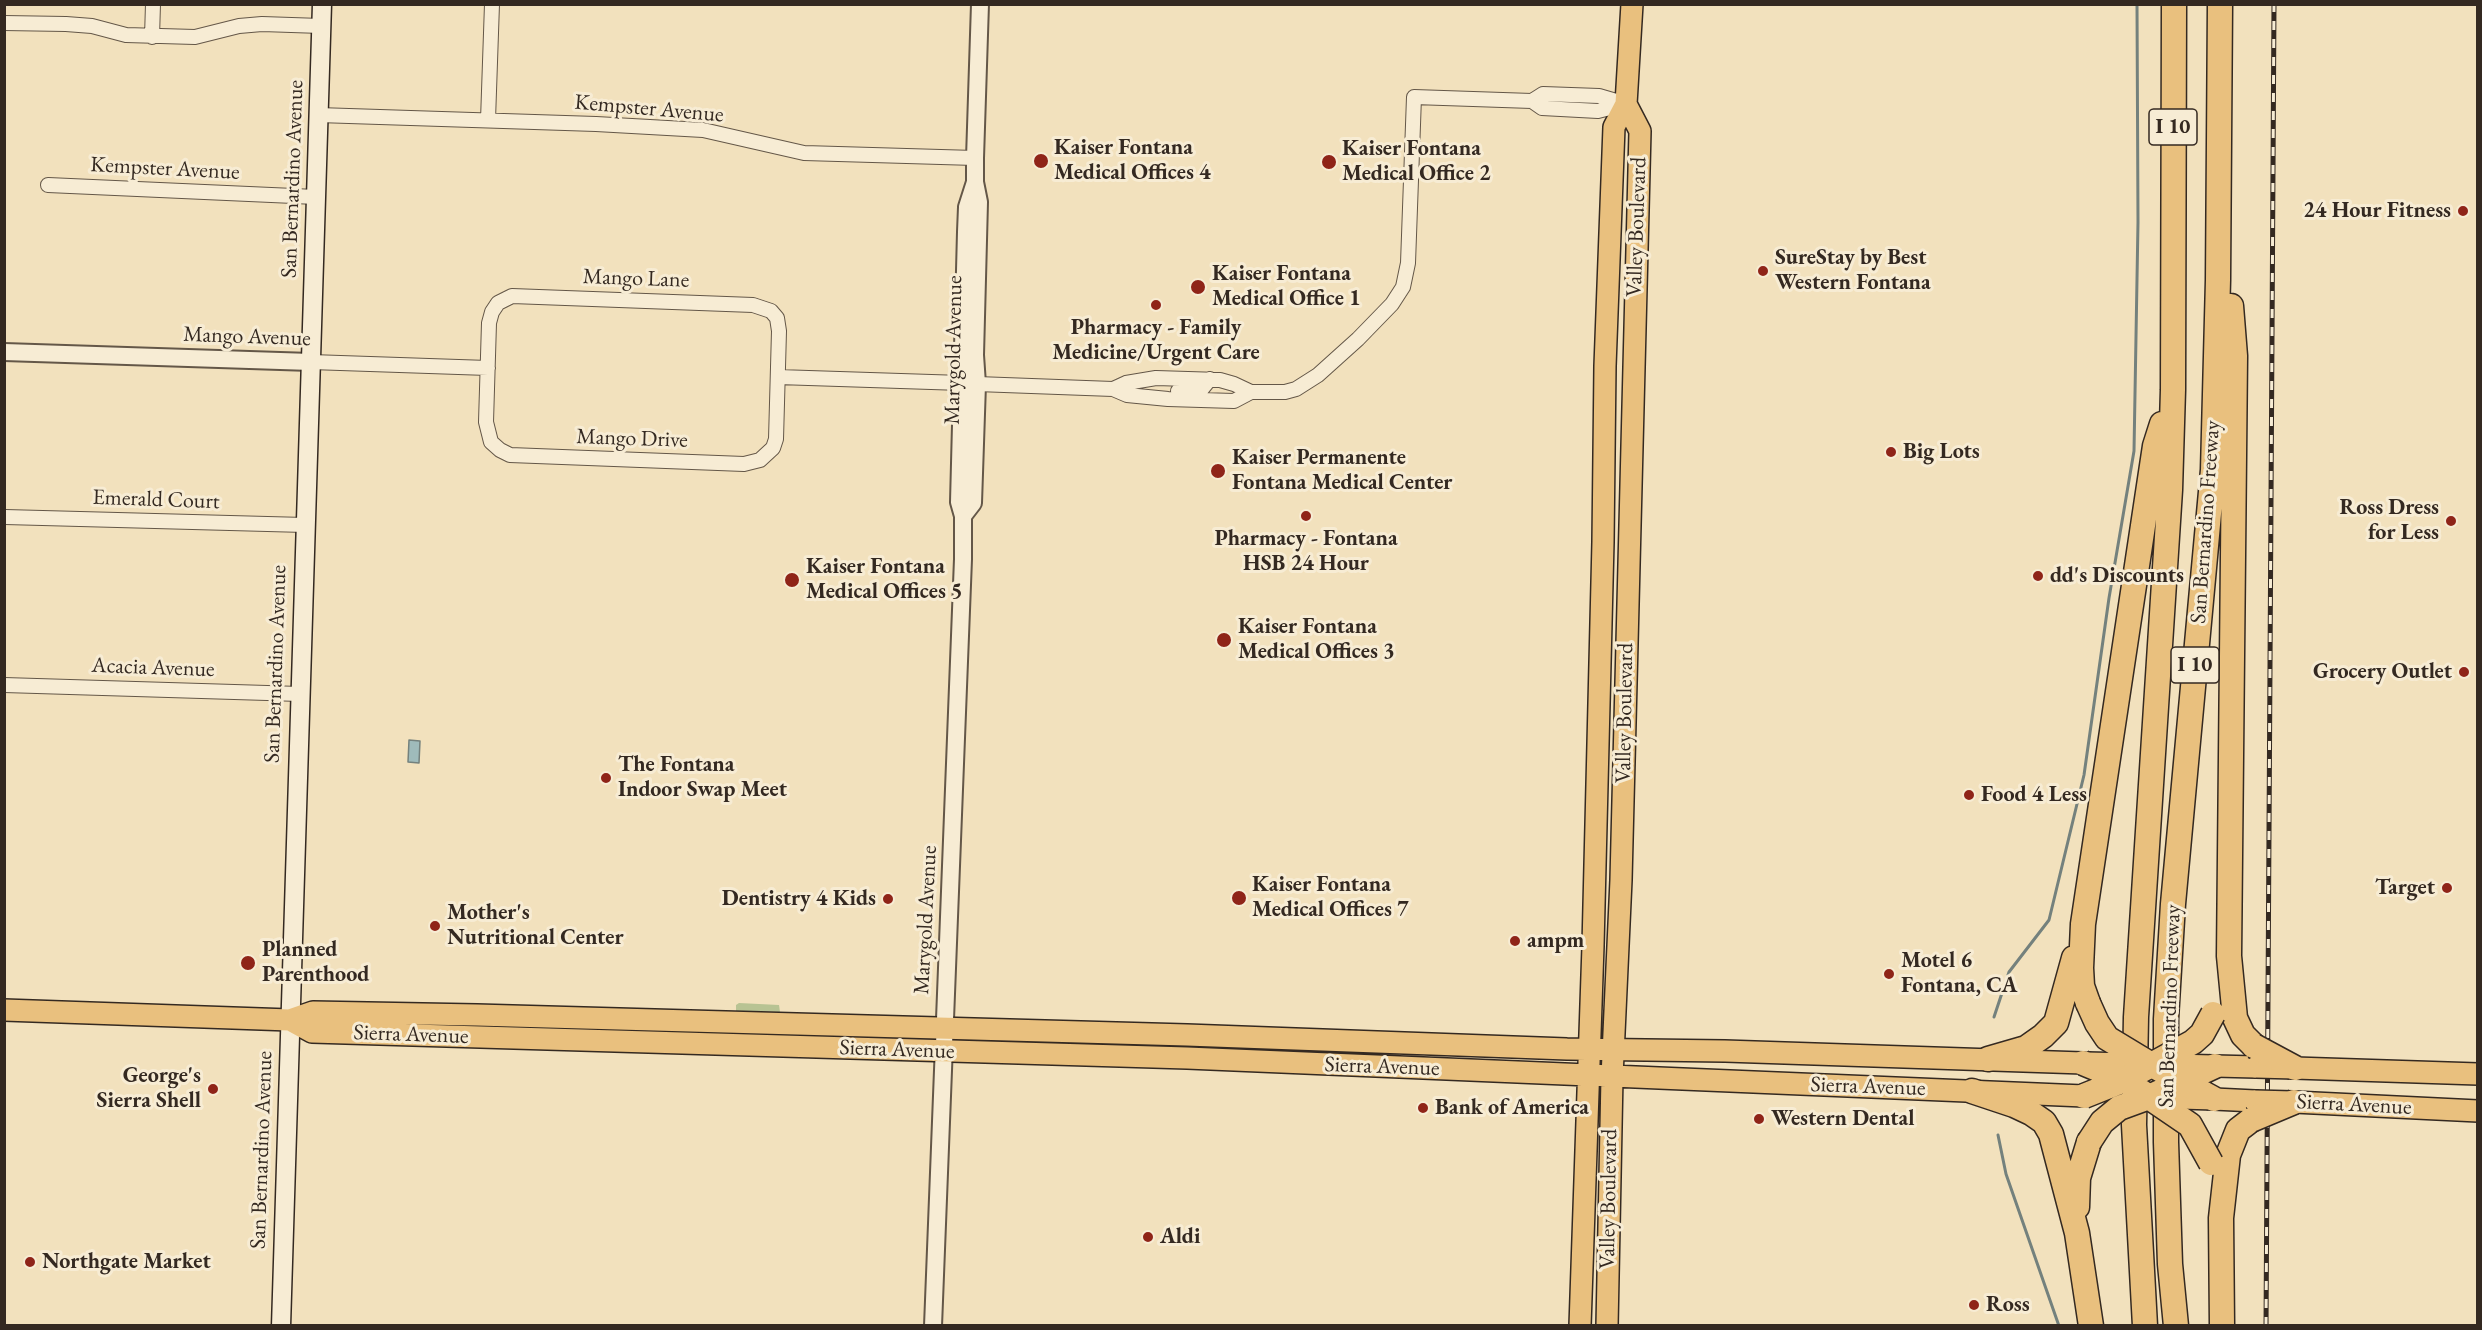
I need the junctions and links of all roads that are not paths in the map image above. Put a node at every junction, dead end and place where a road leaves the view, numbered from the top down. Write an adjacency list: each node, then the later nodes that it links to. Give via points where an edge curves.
1 (153, 4): 10 (street)
2 (322, 4): 9 (main road, San Bernardino Avenue)
3 (492, 4): 13 (street)
4 (980, 4): 15 (street, Marygold Avenue)
5 (1632, 4): 11 (main road, Valley Boulevard)
6 (2174, 4): 26 (highway, San Bernardino Freeway / I 10)
7 (2220, 4): 14 (highway, San Bernardino Freeway / I 10)
8 (4, 23): 10 (street, via 93,26 126,35)
9 (321, 26): 10 (street, via 262,24 195,37); 12 (main road, San Bernardino Avenue)
10 (152, 36)
11 (1626, 104): 27 (street, via 1577,95 1543,94 1532,101 1414,97 1408,263 1403,287 1358,339 1307,382 1284,392); 29 (main road, Valley Boulevard, via 1614,127); 30 (main road, Valley Boulevard, via 1640,131)
12 (318, 115): 13 (street, Kempster Avenue); 18 (main road, San Bernardino Avenue)
13 (488, 120): 15 (street, Kempster Avenue, via 703,130 804,153)
14 (2219, 139): 36 (highway, via 2235,356); 71 (highway, San Bernardino Freeway / I 10, via 2213,470 2166,1019 2166,1142)
15 (975, 158): 16 (street, Marygold Avenue)
16 (975, 182): 24 (street, Marygold Avenue, via 979,202 975,355); 24 (street, Marygold Avenue, via 967,207 966,232 972,256)
17 (48, 185): 18 (street, Kempster Avenue)
18 (316, 198): 20 (main road, San Bernardino Avenue)
19 (4, 352): 20 (street, Mango Avenue)
20 (311, 362): 21 (street, Mango Avenue); 32 (main road, San Bernardino Avenue)
21 (488, 368): 22 (street, Mango Lane, via 490,317 498,303 512,296 760,306 775,314 778,322); 22 (street, Mango Drive, via 488,434 495,447 505,453 690,462 755,462 769,454 776,438)
22 (778, 377): 24 (street)
23 (1210, 380): 25 (street, via 1156,378); 27 (street); 28 (street, via 1202,389 1176,392)
24 (969, 384): 25 (street); 40 (street, Marygold Avenue)
25 (1113, 389): 28 (street, via 1126,395)
26 (2173, 390): 35 (highway, via 2155,446); 70 (highway, San Bernardino Freeway / I 10, via 2136,1017 2134,1125)
27 (1251, 392): 28 (street, via 1233,401)
28 (1168, 399)
29 (1604, 410): 30 (main road, via 1620,463 1621,483); 43 (main road, Valley Boulevard)
30 (1630, 498): 42 (main road, Valley Boulevard)
31 (5, 516): 32 (street, Emerald Court)
32 (305, 525): 34 (main road, San Bernardino Avenue)
33 (4, 685): 34 (street, Acacia Avenue)
34 (300, 694): 38 (main road, San Bernardino Avenue)
35 (2083, 924): 46 (highway, via 2056,1023 2025,1048); 48 (highway, bridge, via 2082,986 2097,1023 2107,1038)
36 (2229, 956): 45 (highway, via 2235,1018); 48 (highway, bridge, via 2213,1014 2202,1034)
37 (4, 1010): 38 (main road, Sierra Avenue)
38 (290, 1020): 39 (main road, Sierra Avenue, via 313,1012); 41 (main road, Sierra Avenue, via 312,1032); 65 (main road, San Bernardino Avenue)
39 (656, 1020): 40 (main road, Sierra Avenue); 41 (main road, via 653,1032 571,1030)
40 (944, 1029): 43 (main road, Sierra Avenue); 44 (street, Marygold Avenue)
41 (540, 1039): 44 (main road, Sierra Avenue)
42 (1613, 1048): 43 (main road, Sierra Avenue); 46 (main road, Sierra Avenue); 53 (main road, Valley Boulevard)
43 (1590, 1049): 52 (main road, Valley Boulevard)
44 (942, 1051): 52 (main road, Sierra Avenue); 66 (street, Marygold Avenue)
45 (2255, 1057): 49 (main road, Sierra Avenue); 50 (highway, bridge)
46 (1988, 1059): 47 (main road, Sierra Avenue)
47 (2083, 1063): 48 (main road, Sierra Avenue, bridge); 54 (highway, bridge)
48 (2150, 1064): 49 (main road, Sierra Avenue, bridge); 54 (highway, bridge); 55 (highway, bridge)
49 (2215, 1066): 55 (highway, bridge)
50 (2295, 1068): 51 (main road, Sierra Avenue)
51 (2478, 1074)
52 (1588, 1075): 53 (main road, Sierra Avenue); 67 (main road, Valley Boulevard)
53 (1612, 1077): 56 (main road, Sierra Avenue); 68 (main road, Valley Boulevard)
54 (2124, 1080): 57 (highway, bridge); 58 (highway, bridge)
55 (2180, 1082): 58 (highway, bridge); 59 (highway, bridge)
56 (1972, 1091): 57 (main road, Sierra Avenue); 64 (highway, via 2014,1105 2044,1122 2051,1134)
57 (2084, 1095): 58 (main road, Sierra Avenue, bridge)
58 (2149, 1097): 59 (main road, Sierra Avenue, bridge); 63 (highway, bridge, via 2190,1125 2211,1162); 64 (highway, bridge, via 2119,1108 2102,1122 2089,1142 2078,1178)
59 (2214, 1099): 61 (main road, Sierra Avenue)
60 (2294, 1102): 61 (highway, bridge); 62 (main road, Sierra Avenue)
61 (2253, 1111): 63 (highway, via 2230,1147)
62 (2478, 1111)
63 (2221, 1218): 72 (highway)
64 (2077, 1233): 69 (highway)
65 (281, 1326)
66 (933, 1326)
67 (1580, 1326)
68 (1606, 1326)
69 (2091, 1326)
70 (2145, 1326)
71 (2176, 1326)
72 (2222, 1326)

